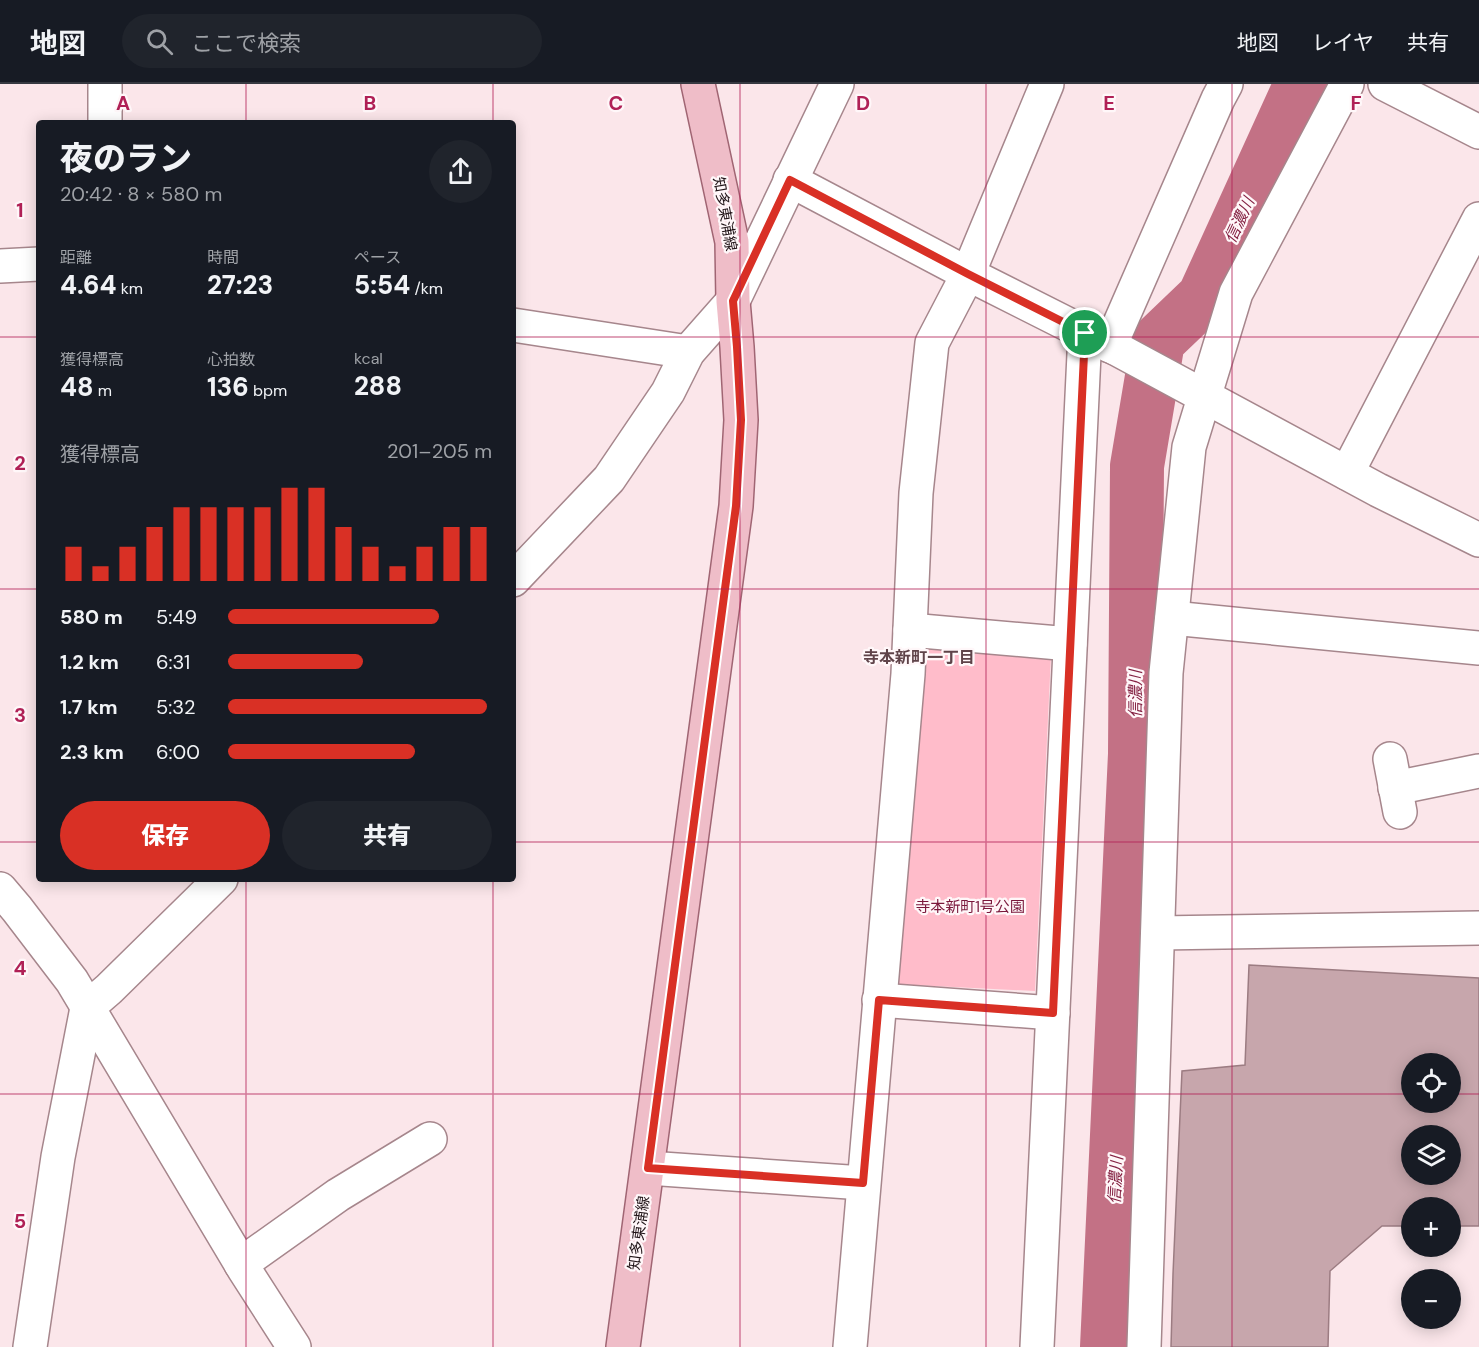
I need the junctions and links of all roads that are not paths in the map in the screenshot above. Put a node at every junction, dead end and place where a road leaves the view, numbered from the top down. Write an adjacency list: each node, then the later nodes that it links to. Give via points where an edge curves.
1 (105, 84): 8 (street)
2 (698, 84): 15 (main road, 知多東浦線, via 732,242)
3 (837, 84): 10 (street)
4 (1047, 84): 14 (street)
5 (1226, 84): 17 (street)
6 (1347, 84): 19 (street, via 1236,293)
7 (1385, 84): 9 (street)
8 (105, 120)
9 (1479, 132)
10 (790, 180): 14 (street); 15 (street)
11 (1479, 219): 20 (street)
12 (36, 264): 13 (street)
13 (0, 266)
14 (968, 274): 17 (street); 24 (street, via 932,343 916,493)
15 (733, 301): 18 (street); 37 (main road, 知多東浦線, via 741,420 736,506)
16 (516, 325): 18 (street)
17 (1103, 342): 19 (street); 25 (street)
18 (688, 352): 22 (street, via 668,392 609,479)
19 (1204, 396): 20 (street); 23 (street, via 1190,447)
20 (1347, 473): 21 (street)
21 (1479, 540)
22 (516, 577)
23 (1172, 618): 26 (street); 32 (street, via 1166,673)
24 (910, 630): 25 (street); 33 (street)
25 (1070, 644): 35 (street)
26 (1479, 648)
27 (1479, 771): 28 (street)
28 (1395, 786)
29 (218, 882): 34 (street)
30 (0, 889): 34 (street, via 72,981)
31 (1479, 928): 32 (street)
32 (1158, 933): 45 (street)
33 (879, 1000): 35 (street); 38 (street)
34 (87, 1008): 39 (street); 40 (street, via 58,1157)
35 (1053, 1013): 44 (street)
36 (430, 1139): 39 (street, via 338,1195)
37 (648, 1168): 38 (street); 42 (main road, 知多東浦線)
38 (863, 1183): 43 (street)
39 (241, 1264): 41 (street)
40 (30, 1347)
41 (294, 1347)
42 (623, 1347)
43 (850, 1347)
44 (1037, 1347)
45 (1144, 1347)

